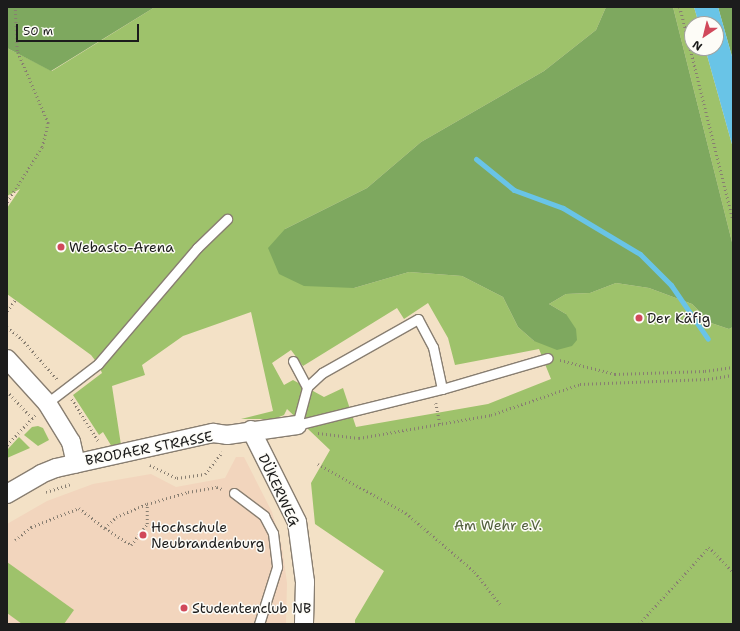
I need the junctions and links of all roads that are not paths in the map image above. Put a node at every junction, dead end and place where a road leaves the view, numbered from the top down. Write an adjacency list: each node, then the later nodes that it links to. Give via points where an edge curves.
1 (227, 219): 7 (lane, via 197,248 98,364)
2 (548, 358): 6 (lane)
3 (7, 359): 7 (street)
4 (293, 361): 5 (lane)
5 (307, 387): 6 (lane, via 322,373 418,319 433,347); 8 (lane)
6 (438, 390): 8 (lane)
7 (47, 403): 10 (street, via 71,442)
8 (304, 429): 9 (street, BRODAER STRASSE)
9 (251, 430): 10 (street, BRODAER STRASSE, via 227,435 213,433); 14 (street, DÜKERWEG, via 297,522 305,582)
10 (76, 463): 12 (street, BRODAER STRASSE, via 41,474)
11 (234, 493): 13 (lane, via 264,516 272,533 277,567)
12 (7, 494)
13 (259, 624)
14 (304, 624)

